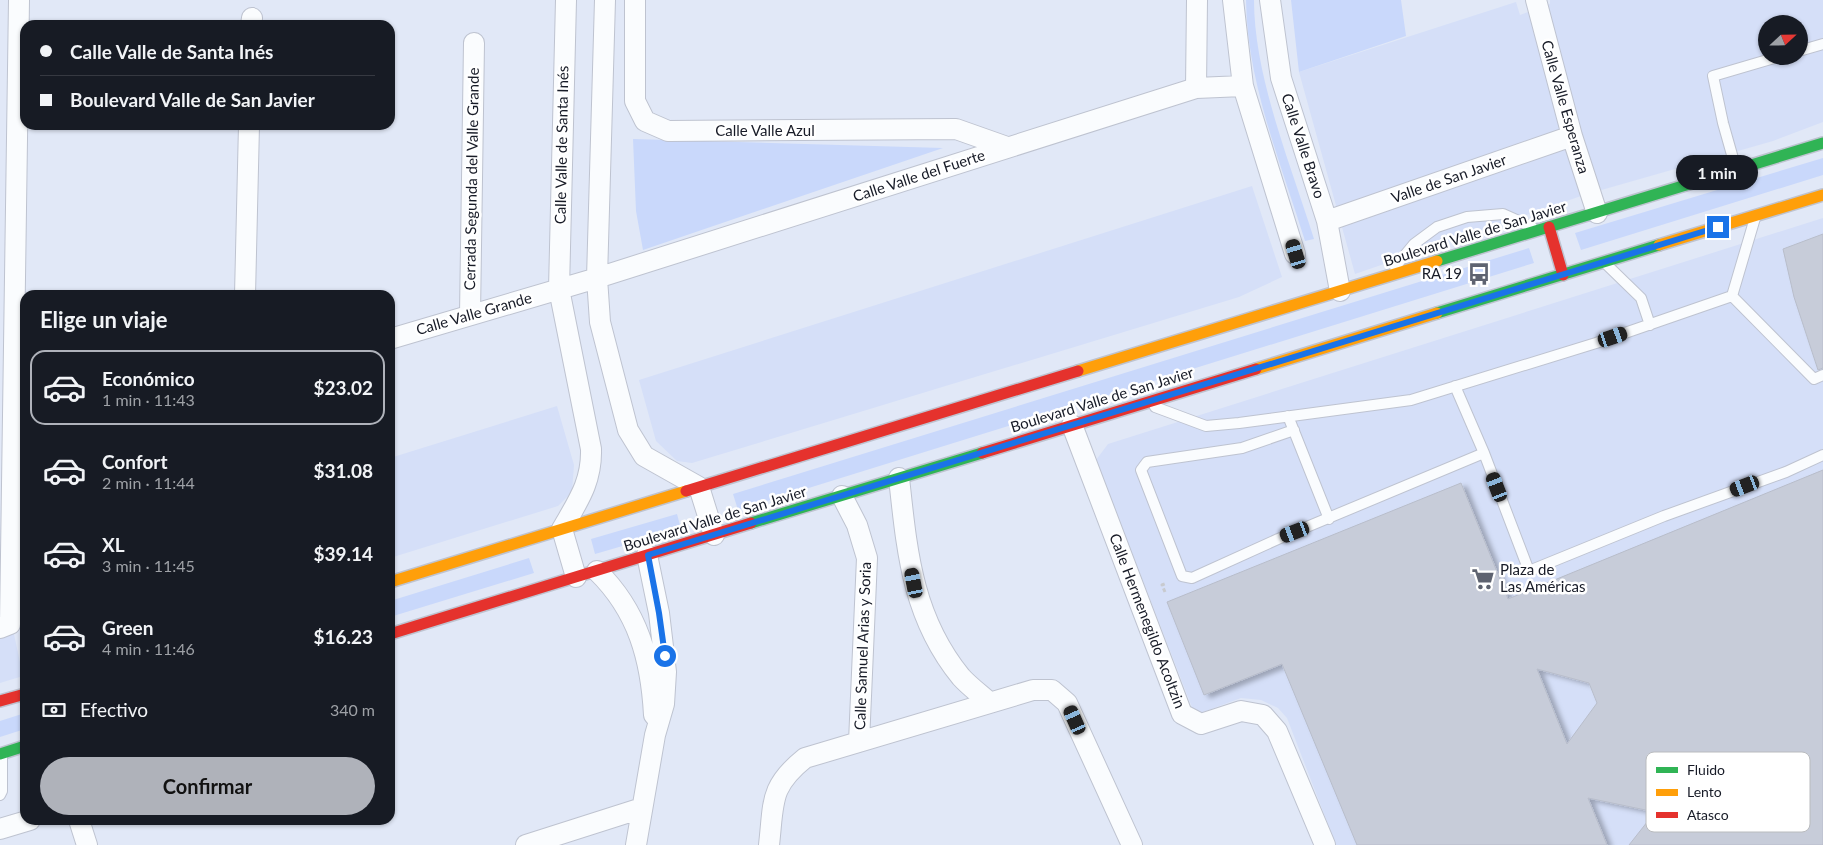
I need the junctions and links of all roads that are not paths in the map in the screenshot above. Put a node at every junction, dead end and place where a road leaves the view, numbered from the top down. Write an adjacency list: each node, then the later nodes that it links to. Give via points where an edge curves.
1 (19, 0): 36 (street)
2 (566, 0): 30 (street, Calle Valle de Santa Inés)
3 (605, 0): 29 (street)
4 (635, 0): 18 (street, Calle Valle Azul, via 635,101 645,121 668,131 956,130)
5 (1197, 0): 14 (street)
6 (1233, 0): 13 (street)
7 (1270, 0): 23 (street, Calle Valle Bravo, via 1281,78)
8 (1536, 0): 16 (street, Calle Valle Esperanza)
9 (474, 44): 34 (street, Cerrada Segunda del Valle Grande)
10 (1823, 44): 11 (lane)
11 (1808, 48)
12 (1758, 63): 19 (lane, via 1714,76)
13 (1243, 86): 14 (street, Calle Valle del Fuerte); 25 (street)
14 (1196, 88): 18 (street, Calle Valle del Fuerte)
15 (249, 130): 31 (street)
16 (1572, 136): 21 (street, Calle Valle Esperanza); 23 (street, Valle de San Javier)
17 (1823, 143): 19 (main road, Boulevard Valle de San Javier)
18 (1007, 148): 29 (street, Calle Valle del Fuerte)
19 (1737, 170): 21 (main road, Boulevard Valle de San Javier)
20 (1823, 195): 22 (main road, Boulevard Valle de San Javier)
21 (1597, 213): 24 (main road, Boulevard Valle de San Javier)
22 (1756, 215): 26 (main road, Boulevard Valle de San Javier); 33 (lane)
23 (1327, 221): 32 (street, Calle Valle Bravo)
24 (1544, 229): 27 (main road); 28 (main road, Boulevard Valle de San Javier); 28 (lane, via 1504,214 1467,217 1438,227 1414,244)
25 (1296, 254)
26 (1604, 262): 27 (main road, Boulevard Valle de San Javier); 35 (lane, via 1640,298)
27 (1564, 274): 40 (main road, Boulevard Valle de San Javier)
28 (1388, 277): 32 (main road, Boulevard Valle de San Javier)
29 (597, 278): 30 (street, Calle Valle del Fuerte); 47 (street, via 600,322 628,430 644,456)
30 (559, 289): 34 (street, Calle Valle Grande); 50 (street, Calle Valle de Santa Inés, via 592,465 587,484)
31 (245, 290)
32 (1340, 291): 47 (main road, Boulevard Valle de San Javier)
33 (1732, 296): 35 (lane); 38 (lane, via 1814,378)
34 (470, 315): 37 (street, Calle Valle Grande)
35 (1650, 324): 39 (lane)
36 (7, 331): 56 (street, via 10,624)
37 (395, 338)
38 (1823, 375)
39 (1455, 386): 41 (lane, via 1411,400); 44 (lane)
40 (1144, 403): 41 (lane, via 1206,426); 42 (main road, Boulevard Valle de San Javier)
41 (1288, 416): 43 (lane)
42 (1072, 425): 46 (main road, Boulevard Valle de San Javier); 75 (street, Calle Hermenegildo Acoltzin, via 1182,714 1201,724 1241,711 1263,715 1277,731)
43 (1294, 430): 49 (lane); 49 (lane, via 1242,448 1147,462 1141,470 1182,576 1192,578)
44 (1484, 453): 45 (lane, via 1529,571); 49 (lane)
45 (1823, 455)
46 (899, 478): 48 (main road, Boulevard Valle de San Javier); 60 (street, via 906,545 925,618 942,651 962,678)
47 (699, 487): 50 (main road, Boulevard Valle de San Javier); 51 (street)
48 (842, 496): 51 (main road, Boulevard Valle de San Javier); 62 (street, Calle Samuel Arias y Soria, via 857,525 868,558)
49 (1329, 519)
50 (562, 529): 54 (street); 55 (main road, Boulevard Valle de San Javier)
51 (714, 535): 52 (main road, Boulevard Valle de San Javier)
52 (648, 555): 53 (main road, Boulevard Valle de San Javier); 61 (street, via 666,672 664,704)
53 (597, 571): 54 (main road, Boulevard Valle de San Javier); 61 (street, via 613,586 636,624 649,674)
54 (576, 577): 57 (main road, Boulevard Valle de San Javier)
55 (395, 580)
56 (0, 628)
57 (395, 632)
58 (20, 695): 59 (main road)
59 (0, 701)
60 (990, 703): 62 (street, Calle Samuel Arias y Soria); 74 (street, Calle Samuel Arias y Soria, via 1033,690 1052,690 1067,702)
61 (655, 735): 66 (street)
62 (859, 742): 73 (street, Calle Samuel Arias y Soria, via 805,758 789,770 776,788)
63 (20, 748): 64 (main road)
64 (1, 754): 65 (lane)
65 (0, 795)
66 (642, 808): 71 (street); 72 (street)
67 (20, 823): 69 (street)
68 (81, 825): 70 (street)
69 (0, 829)
70 (87, 845)
71 (526, 845)
72 (636, 845)
73 (769, 845)
74 (1132, 845)
75 (1325, 845)

